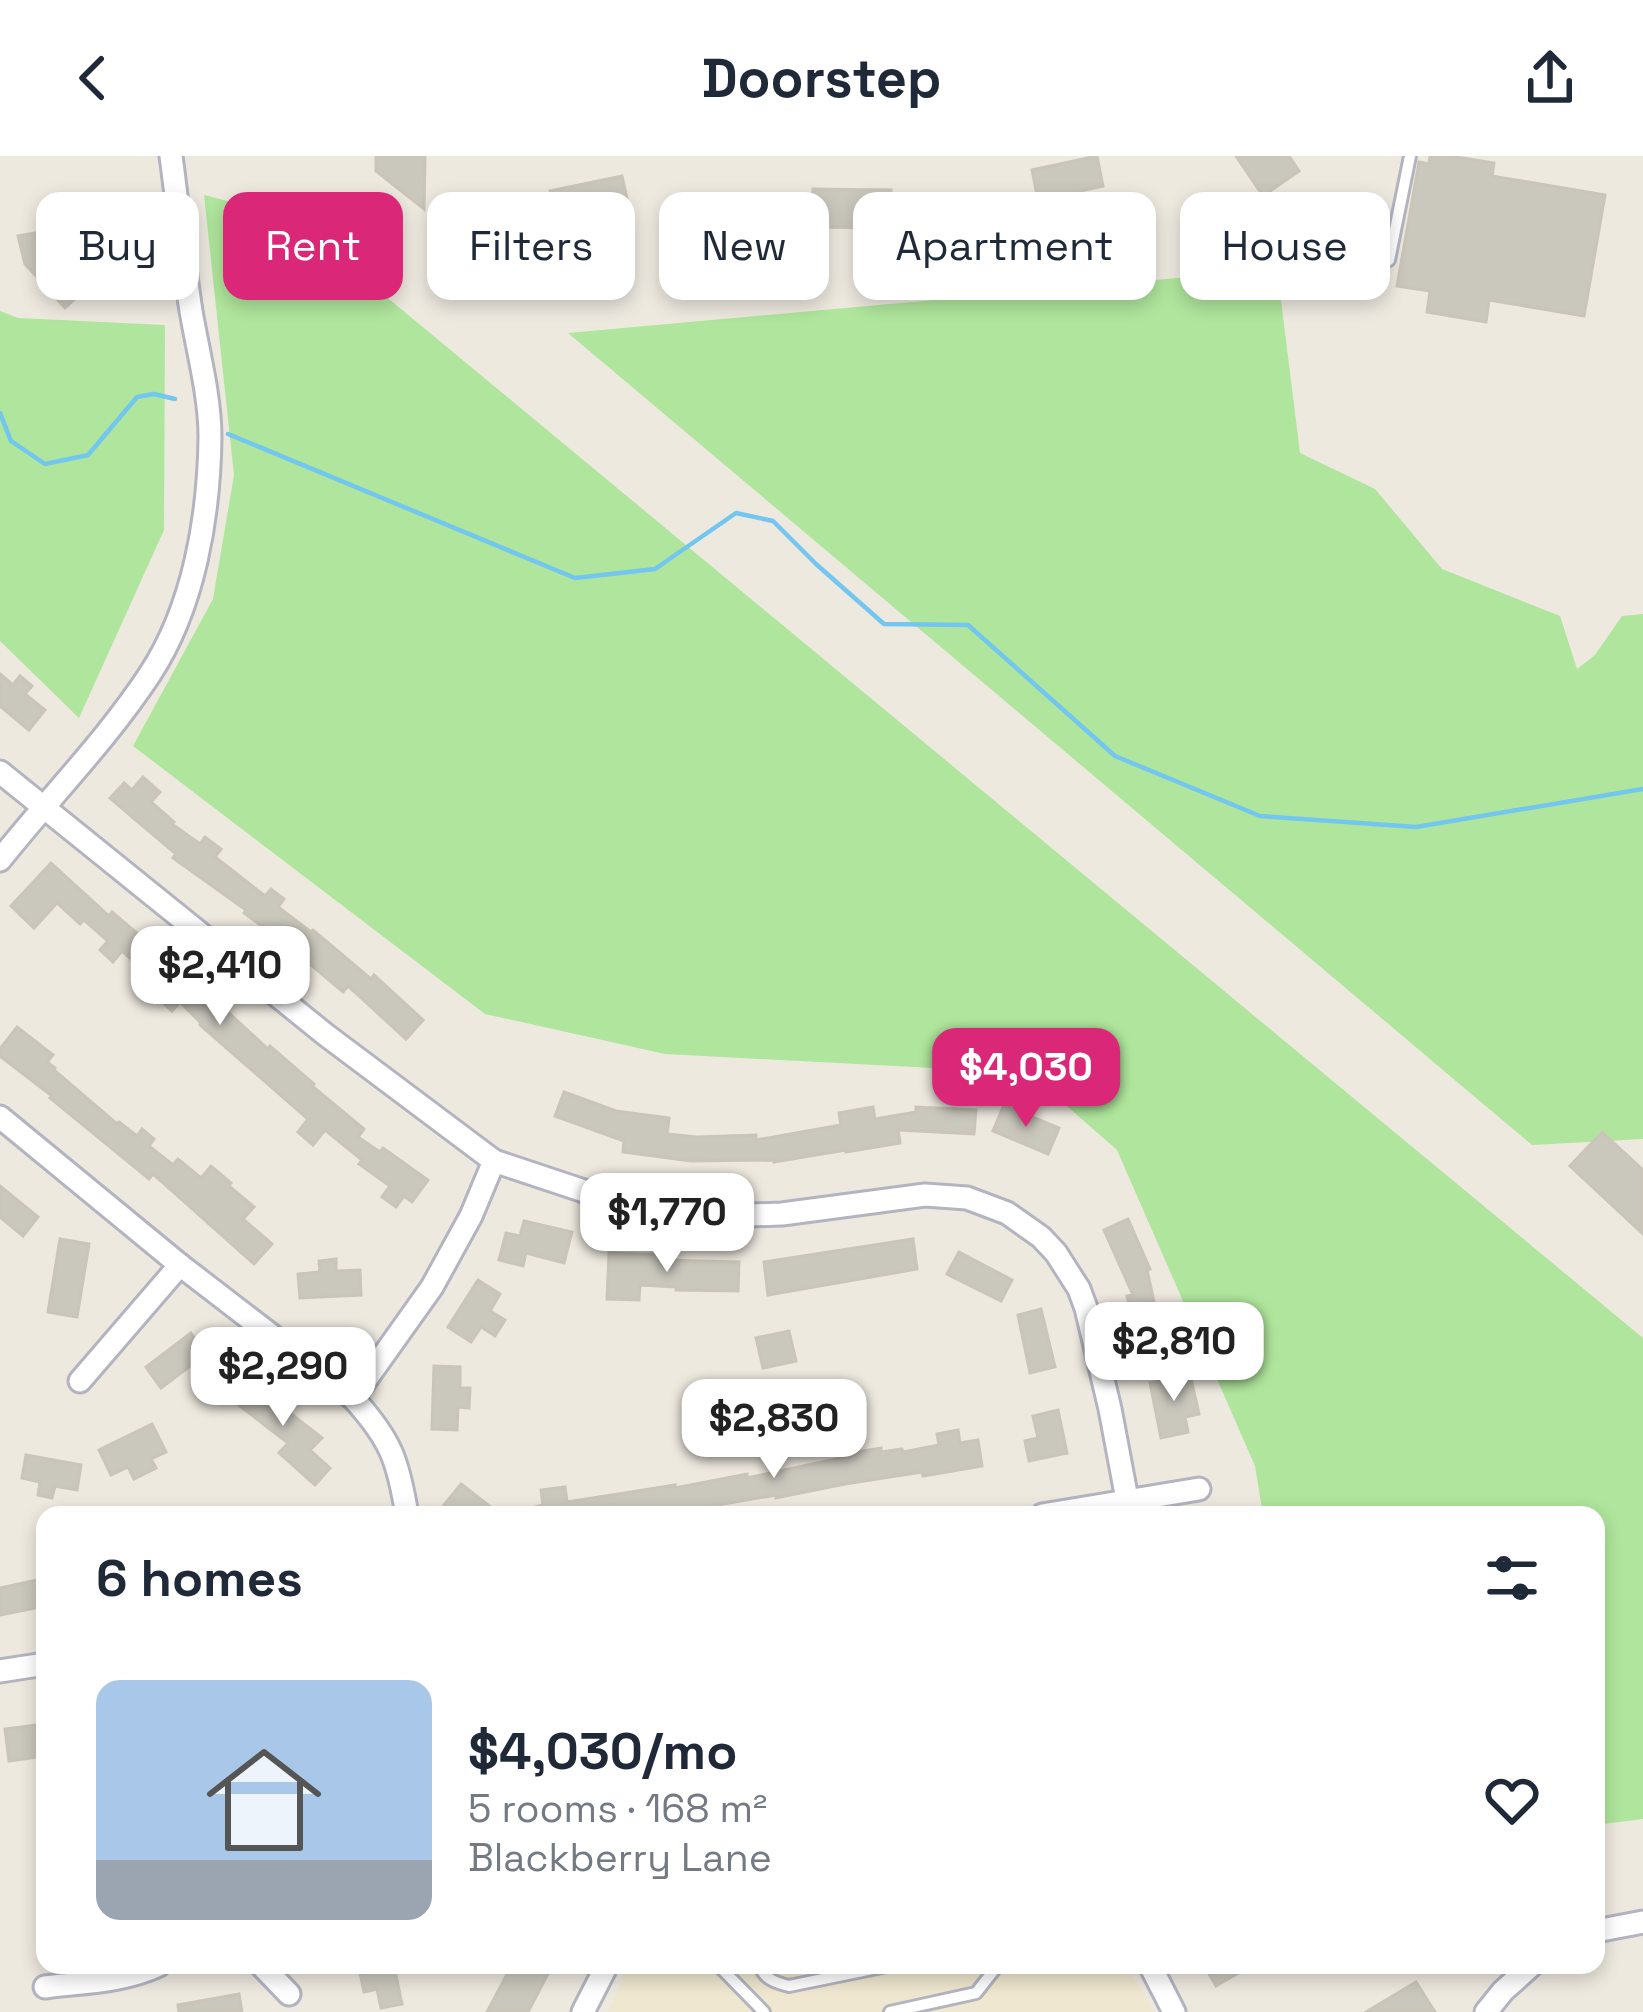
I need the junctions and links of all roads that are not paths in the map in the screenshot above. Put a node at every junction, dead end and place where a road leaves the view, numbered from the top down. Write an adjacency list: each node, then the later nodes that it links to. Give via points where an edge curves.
1 (171, 156): 5 (street, via 210,434 197,556 152,671)
2 (1410, 156): 3 (lane)
3 (1390, 255)
4 (0, 772): 5 (street)
5 (42, 806): 6 (street); 8 (street)
6 (0, 860)
7 (0, 1118): 9 (street)
8 (494, 1161): 11 (street, via 432,1287); 14 (street, via 596,1195 720,1216 925,1195 967,1198 1007,1213 1056,1253 1086,1308)
9 (180, 1265): 10 (street); 11 (street)
10 (80, 1381)
11 (353, 1398): 13 (street, via 393,1451)
12 (1198, 1489): 15 (street)
13 (406, 1506)
14 (1128, 1506)
15 (1139, 1506)
16 (36, 1665): 17 (street)
17 (0, 1671)
18 (1643, 1922): 19 (street)
19 (1605, 1929)
20 (141, 1974): 29 (street)
21 (270, 1974): 30 (street)
22 (602, 1974): 31 (street)
23 (727, 1974): 32 (lane)
24 (765, 1974): 25 (lane, via 789,1986)
25 (848, 1974)
26 (991, 1974): 33 (lane, via 976,1993)
27 (1155, 1974): 34 (street)
28 (1522, 1974): 35 (street)
29 (45, 1987)
30 (289, 1994)
31 (583, 2012)
32 (764, 2012)
33 (890, 2012)
34 (1174, 2012)
35 (1486, 2012)

